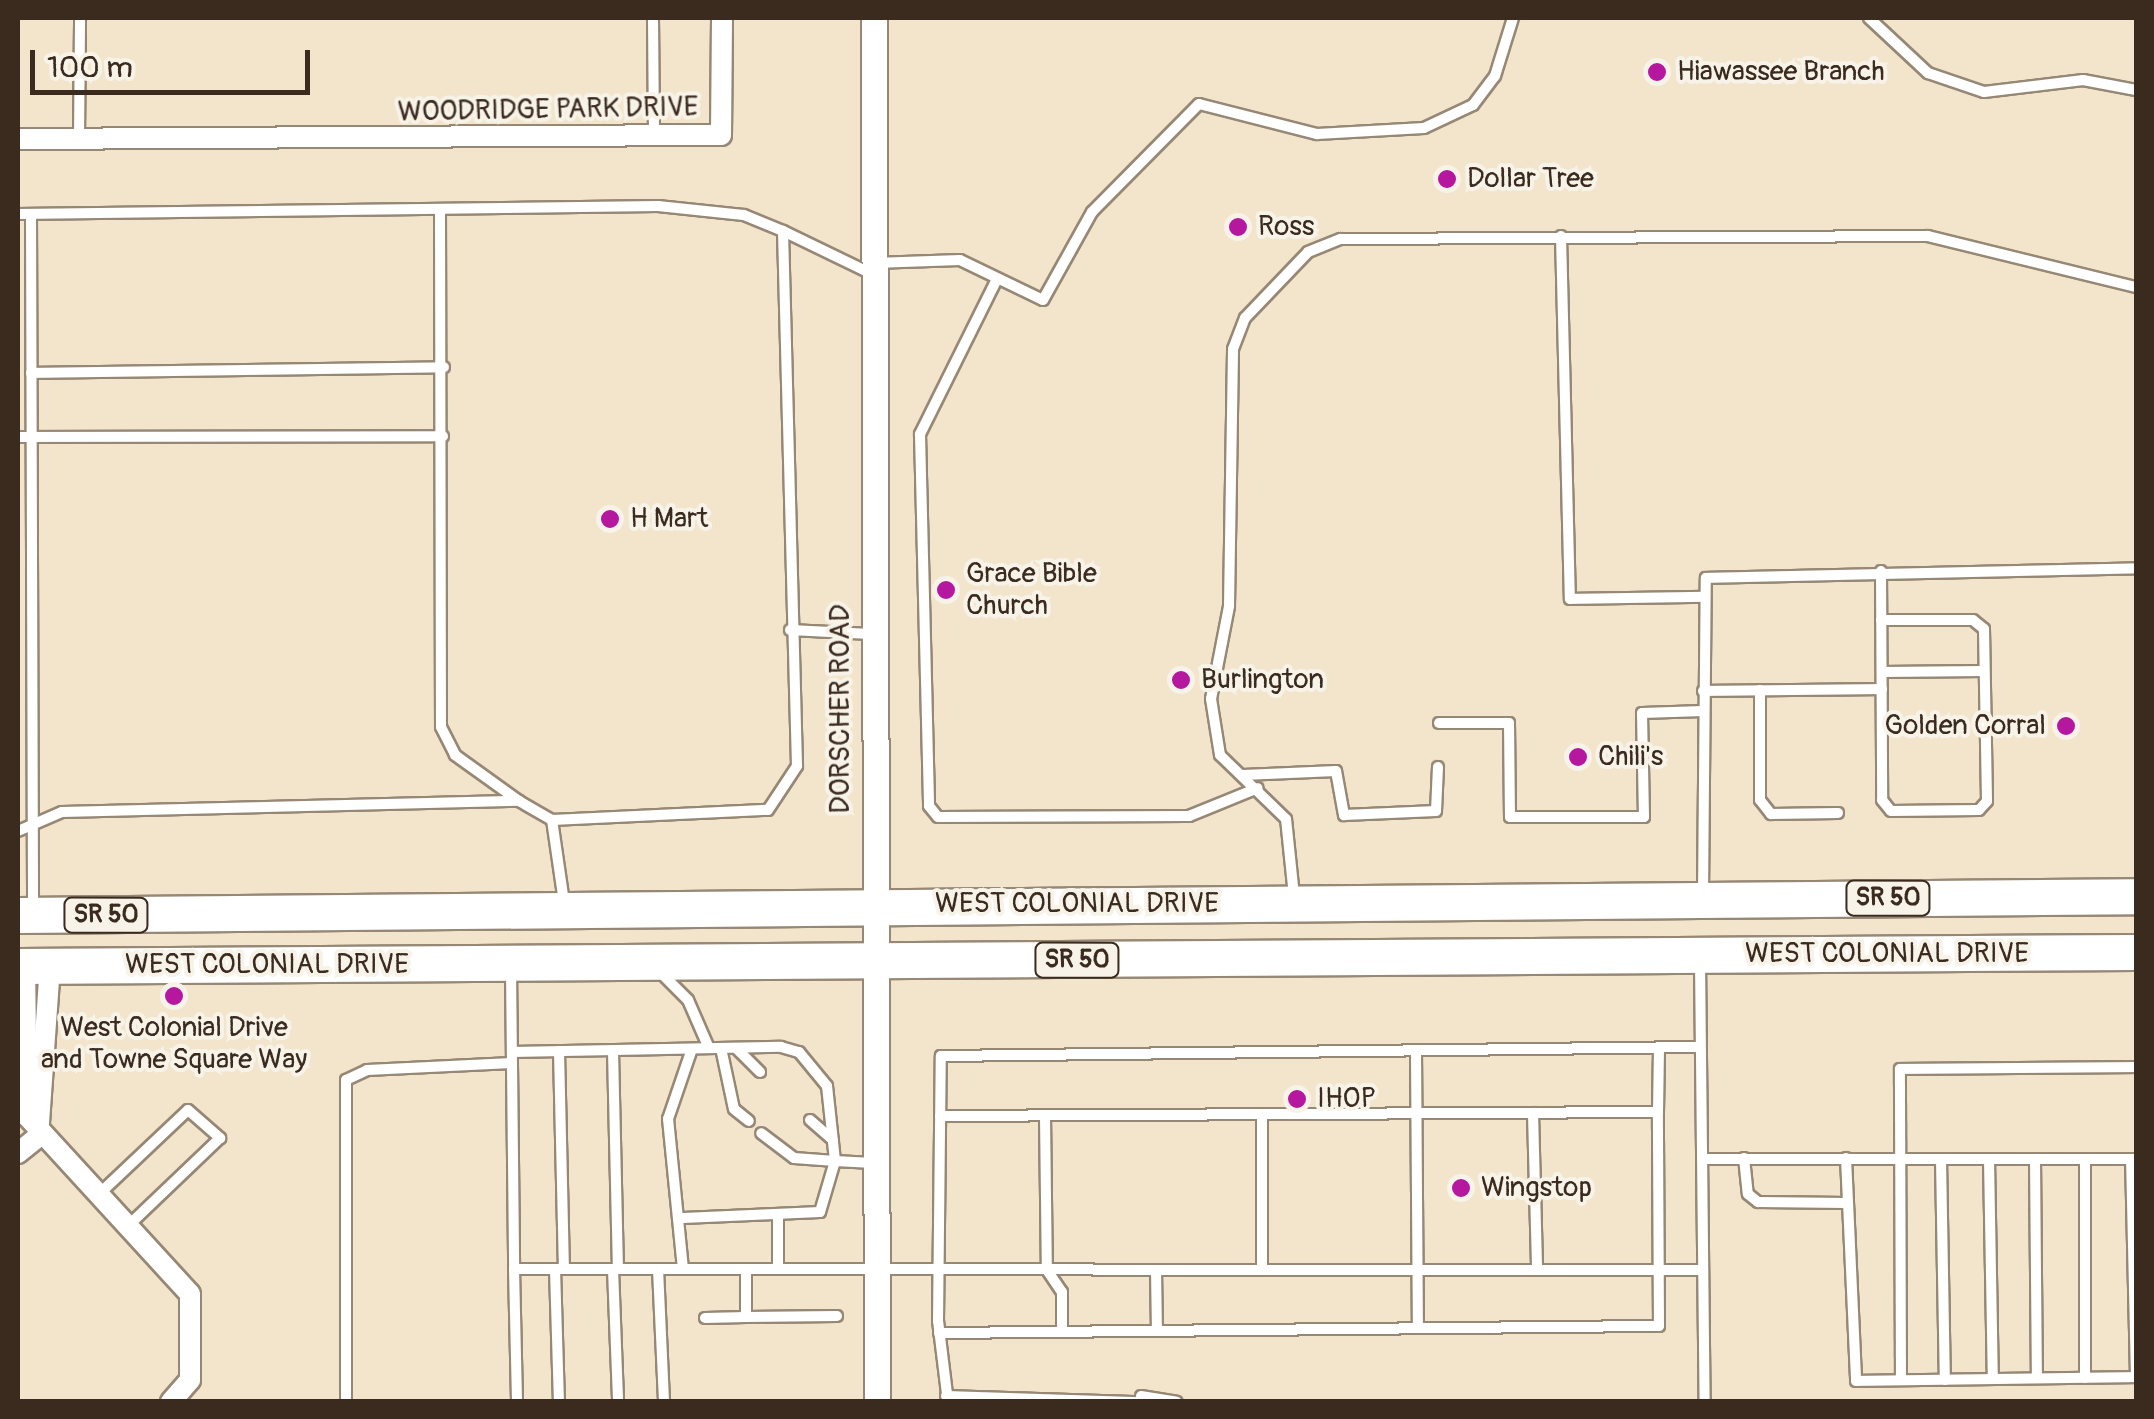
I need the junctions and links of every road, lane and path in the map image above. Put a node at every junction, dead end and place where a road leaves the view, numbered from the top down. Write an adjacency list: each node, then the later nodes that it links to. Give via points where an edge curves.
1 (80, 18): 10 (lane)
2 (653, 18): 8 (lane)
3 (722, 18): 8 (street, WOODRIDGE PARK DRIVE, via 721,136)
4 (874, 18): 16 (street, DORSCHER ROAD)
5 (1513, 18): 17 (lane, via 1496,76 1473,105 1424,128 1318,134 1199,104 1092,212 1043,300)
6 (1869, 18): 7 (lane, via 1928,74 1984,92 2083,80)
7 (2136, 90)
8 (654, 136): 10 (street, WOODRIDGE PARK DRIVE)
9 (18, 139): 10 (street, WOODRIDGE PARK DRIVE)
10 (78, 140)
11 (440, 209): 13 (lane); 14 (lane, via 658,206 744,215); 19 (lane)
12 (18, 214): 13 (lane)
13 (31, 215): 20 (lane)
14 (783, 231): 16 (lane); 28 (lane)
15 (1562, 236): 18 (lane, via 1928,236); 26 (lane, via 1570,600); 40 (lane, via 1327,240 1245,318 1233,348 1229,606 1212,700 1220,755)
16 (872, 269): 17 (lane, via 960,260); 29 (street, DORSCHER ROAD)
17 (997, 279): 41 (lane, via 920,434 929,806 938,817 1190,816)
18 (2136, 288)
19 (444, 368): 20 (lane); 21 (lane)
20 (32, 373): 23 (lane)
21 (443, 436): 23 (lane); 42 (lane, via 441,727 455,755)
22 (18, 437): 23 (lane)
23 (32, 437): 31 (lane)
24 (2136, 568): 25 (lane)
25 (1881, 571): 26 (lane, via 1731,573 1706,578); 27 (lane)
26 (1702, 596): 36 (lane)
27 (1882, 620): 32 (lane, via 1973,620 1984,629); 33 (lane)
28 (790, 630): 29 (lane); 44 (lane, via 798,766 768,810)
29 (871, 634): 50 (street, DORSCHER ROAD)
30 (18, 635): 31 (lane)
31 (32, 635): 45 (lane)
32 (1984, 671): 33 (lane); 34 (lane, via 1987,800 1979,810 1891,810 1882,800)
33 (1882, 672): 34 (lane)
34 (1882, 689): 35 (lane)
35 (1760, 690): 36 (lane); 43 (lane, via 1760,800 1771,814)
36 (1703, 691): 37 (lane)
37 (1703, 711): 38 (lane, via 1642,713 1644,817 1510,817 1510,723); 48 (lane)
38 (1439, 723)
39 (1438, 767): 40 (lane, via 1436,811 1344,815 1336,772)
40 (1243, 775): 41 (lane)
41 (1258, 788): 49 (lane, via 1295,841)
42 (520, 800): 44 (lane); 45 (lane, via 62,812)
43 (1838, 813)
44 (552, 820): 51 (lane)
45 (32, 828): 46 (lane); 53 (lane)
46 (18, 831)
47 (2136, 896): 48 (highway, WEST COLONIAL DRIVE / SR 50)
48 (1703, 899): 49 (highway, WEST COLONIAL DRIVE / SR 50); 55 (highway)
49 (1294, 902): 50 (highway, WEST COLONIAL DRIVE / SR 50)
50 (870, 906): 51 (highway, WEST COLONIAL DRIVE / SR 50); 56 (street, DORSCHER ROAD)
51 (564, 910): 52 (highway, WEST COLONIAL DRIVE / SR 50)
52 (194, 914): 53 (highway, WEST COLONIAL DRIVE / SR 50); 53 (highway)
53 (27, 943): 58 (highway, WEST COLONIAL DRIVE / SR 50); 79 (street, via 27,1116)
54 (2136, 952): 55 (highway, WEST COLONIAL DRIVE / SR 50)
55 (1700, 955): 56 (highway, WEST COLONIAL DRIVE / SR 50); 61 (lane)
56 (870, 962): 57 (highway, WEST COLONIAL DRIVE / SR 50); 92 (street, DORSCHER ROAD)
57 (649, 963): 58 (highway, WEST COLONIAL DRIVE / SR 50); 59 (lane, via 688,1000)
58 (511, 964): 67 (lane)
59 (715, 1048): 60 (lane); 62 (lane); 77 (lane, via 734,1109)
60 (736, 1048): 69 (lane); 80 (lane, via 799,1052 827,1086)
61 (1698, 1048): 63 (lane); 87 (lane)
62 (692, 1049): 65 (lane); 95 (lane, via 668,1120 673,1210)
63 (1659, 1050): 66 (lane); 70 (lane)
64 (559, 1051): 65 (lane); 67 (lane); 100 (lane)
65 (613, 1051): 104 (lane)
66 (1416, 1052): 73 (lane); 74 (lane, via 940,1056)
67 (512, 1058): 99 (lane); 130 (lane, via 367,1070 346,1080)
68 (2136, 1068): 84 (lane, via 1900,1069)
69 (760, 1072)
70 (1658, 1112): 71 (lane); 98 (lane)
71 (1533, 1113): 73 (lane); 103 (lane)
72 (1262, 1114): 73 (lane); 75 (lane); 111 (lane)
73 (1417, 1114): 102 (lane)
74 (940, 1116): 75 (lane); 108 (lane)
75 (1045, 1116): 109 (lane)
76 (810, 1120): 80 (lane)
77 (748, 1121)
78 (761, 1134): 91 (lane, via 794,1158)
79 (38, 1137): 81 (street); 93 (street)
80 (833, 1140): 91 (lane)
81 (18, 1153)
82 (1744, 1158): 83 (lane); 87 (lane); 94 (lane, via 1758,1202)
83 (1846, 1158): 84 (lane); 94 (lane)
84 (1897, 1158): 85 (lane); 125 (lane)
85 (1941, 1158): 86 (lane); 126 (lane)
86 (1990, 1158): 88 (lane); 124 (lane)
87 (1704, 1159): 112 (lane)
88 (2035, 1159): 89 (lane); 122 (lane)
89 (2086, 1159): 90 (lane); 123 (lane)
90 (2134, 1159): 121 (lane)
91 (835, 1161): 92 (lane); 96 (lane, via 820,1212)
92 (873, 1163): 113 (street, DORSCHER ROAD)
93 (96, 1197): 97 (street); 97 (lane, via 188,1110 220,1138)
94 (1847, 1203): 125 (lane, via 1850,1372 1856,1381)
95 (682, 1218): 96 (lane); 106 (lane)
96 (778, 1218): 107 (lane)
97 (126, 1228): 129 (street, via 190,1294 190,1380)
98 (1660, 1268): 103 (lane); 112 (lane); 117 (lane, via 1659,1326)
99 (514, 1269): 100 (lane); 131 (lane)
100 (559, 1269): 104 (lane); 132 (lane)
101 (746, 1269): 106 (lane); 107 (lane); 115 (lane)
102 (1419, 1269): 103 (lane); 111 (lane); 117 (lane)
103 (1537, 1269)
104 (616, 1270): 105 (lane); 133 (lane)
105 (658, 1270): 106 (lane); 134 (lane)
106 (683, 1270)
107 (778, 1270): 113 (lane)
108 (940, 1270): 109 (lane); 113 (lane); 119 (lane)
109 (1047, 1270): 110 (lane); 120 (lane, via 1062,1292)
110 (1156, 1270): 111 (lane); 118 (lane)
111 (1262, 1270)
112 (1703, 1270): 137 (lane)
113 (874, 1271): 135 (street, DORSCHER ROAD)
114 (836, 1316): 115 (lane)
115 (746, 1317): 116 (lane)
116 (705, 1318)
117 (1418, 1328): 118 (lane)
118 (1156, 1331): 120 (lane)
119 (939, 1332): 120 (lane); 127 (lane)
120 (1062, 1332)
121 (2136, 1377): 123 (lane)
122 (2037, 1378): 123 (lane); 124 (lane)
123 (2086, 1378)
124 (1993, 1379): 126 (lane)
125 (1901, 1380): 126 (lane)
126 (1945, 1380)
127 (947, 1399): 128 (lane)
128 (1141, 1399): 136 (lane)
129 (170, 1402)
130 (346, 1402)
131 (517, 1402)
132 (558, 1402)
133 (618, 1402)
134 (664, 1402)
135 (877, 1402)
136 (1177, 1402)
137 (1705, 1402)

